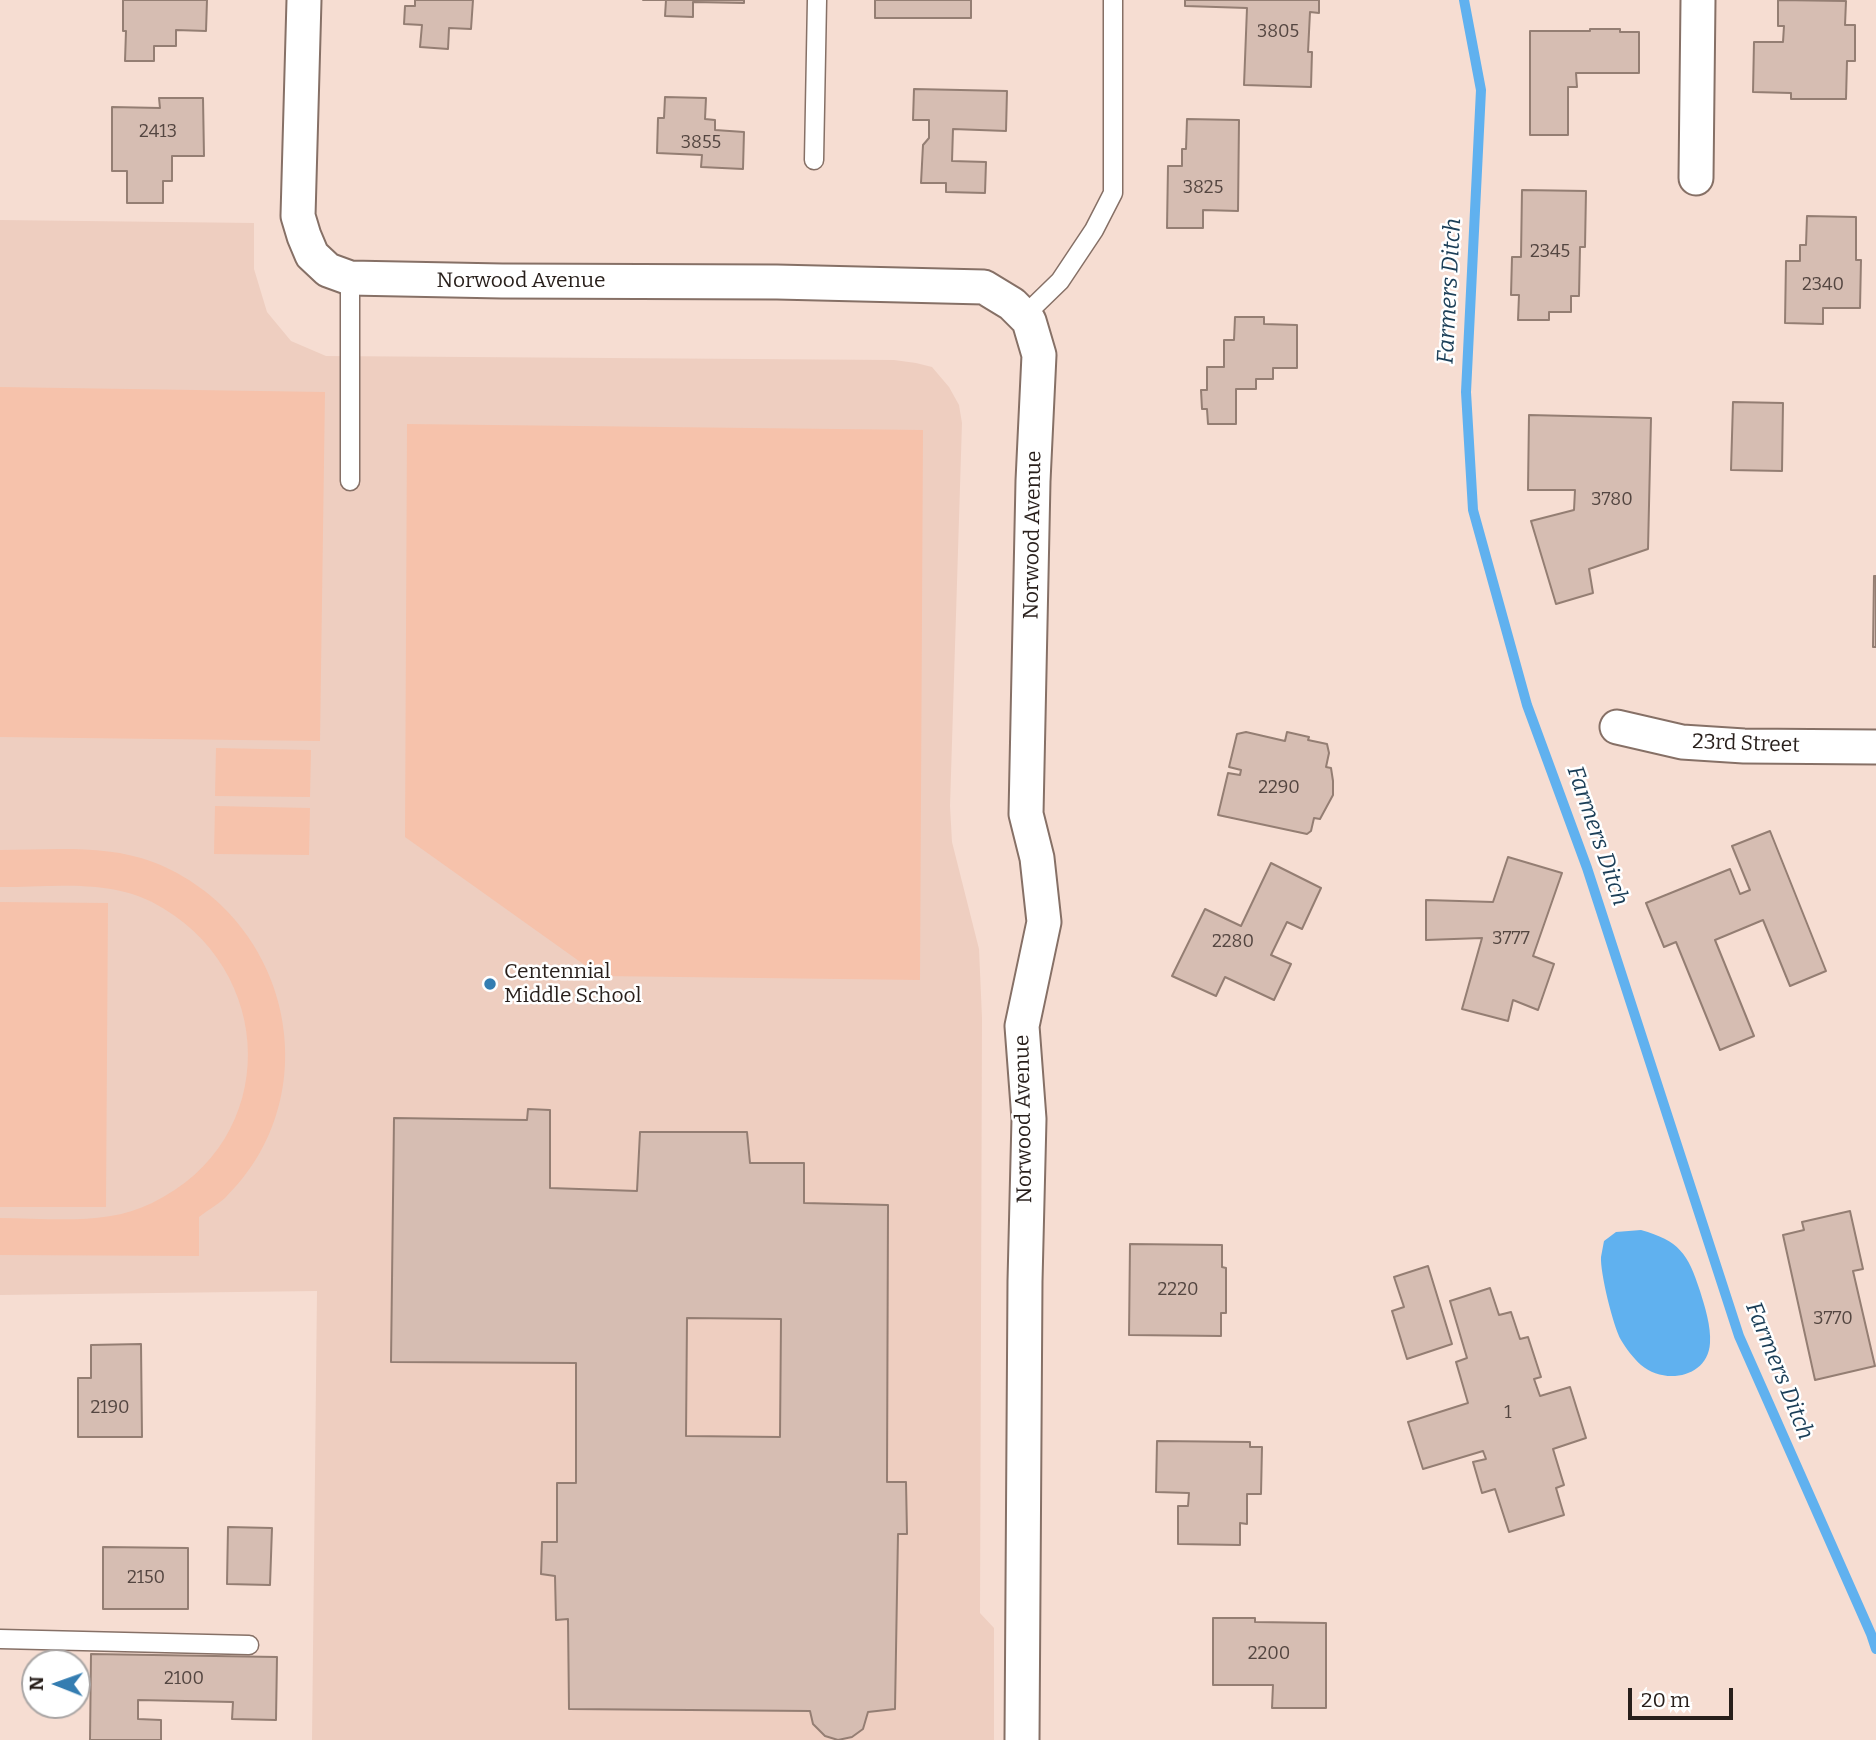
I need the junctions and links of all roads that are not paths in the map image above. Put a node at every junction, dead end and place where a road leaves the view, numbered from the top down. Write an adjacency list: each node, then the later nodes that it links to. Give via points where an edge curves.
1 (304, 0): 7 (street, Norwood Avenue, via 298,216 312,255 328,270)
2 (817, 0): 5 (lane)
3 (1113, 0): 8 (lane, via 1113,192 1060,281)
4 (1698, 0): 6 (street)
5 (814, 160)
6 (1696, 178)
7 (350, 278): 8 (street, Norwood Avenue, via 984,287); 9 (lane)
8 (1024, 316): 14 (street, Norwood Avenue, via 1039,355 1027,814 1044,922 1022,1026 1029,1119)
9 (350, 481)
10 (1617, 727): 11 (street, 23rd Street, via 1682,742)
11 (1876, 747)
12 (0, 1639): 13 (lane)
13 (249, 1645)
14 (1022, 1740)

